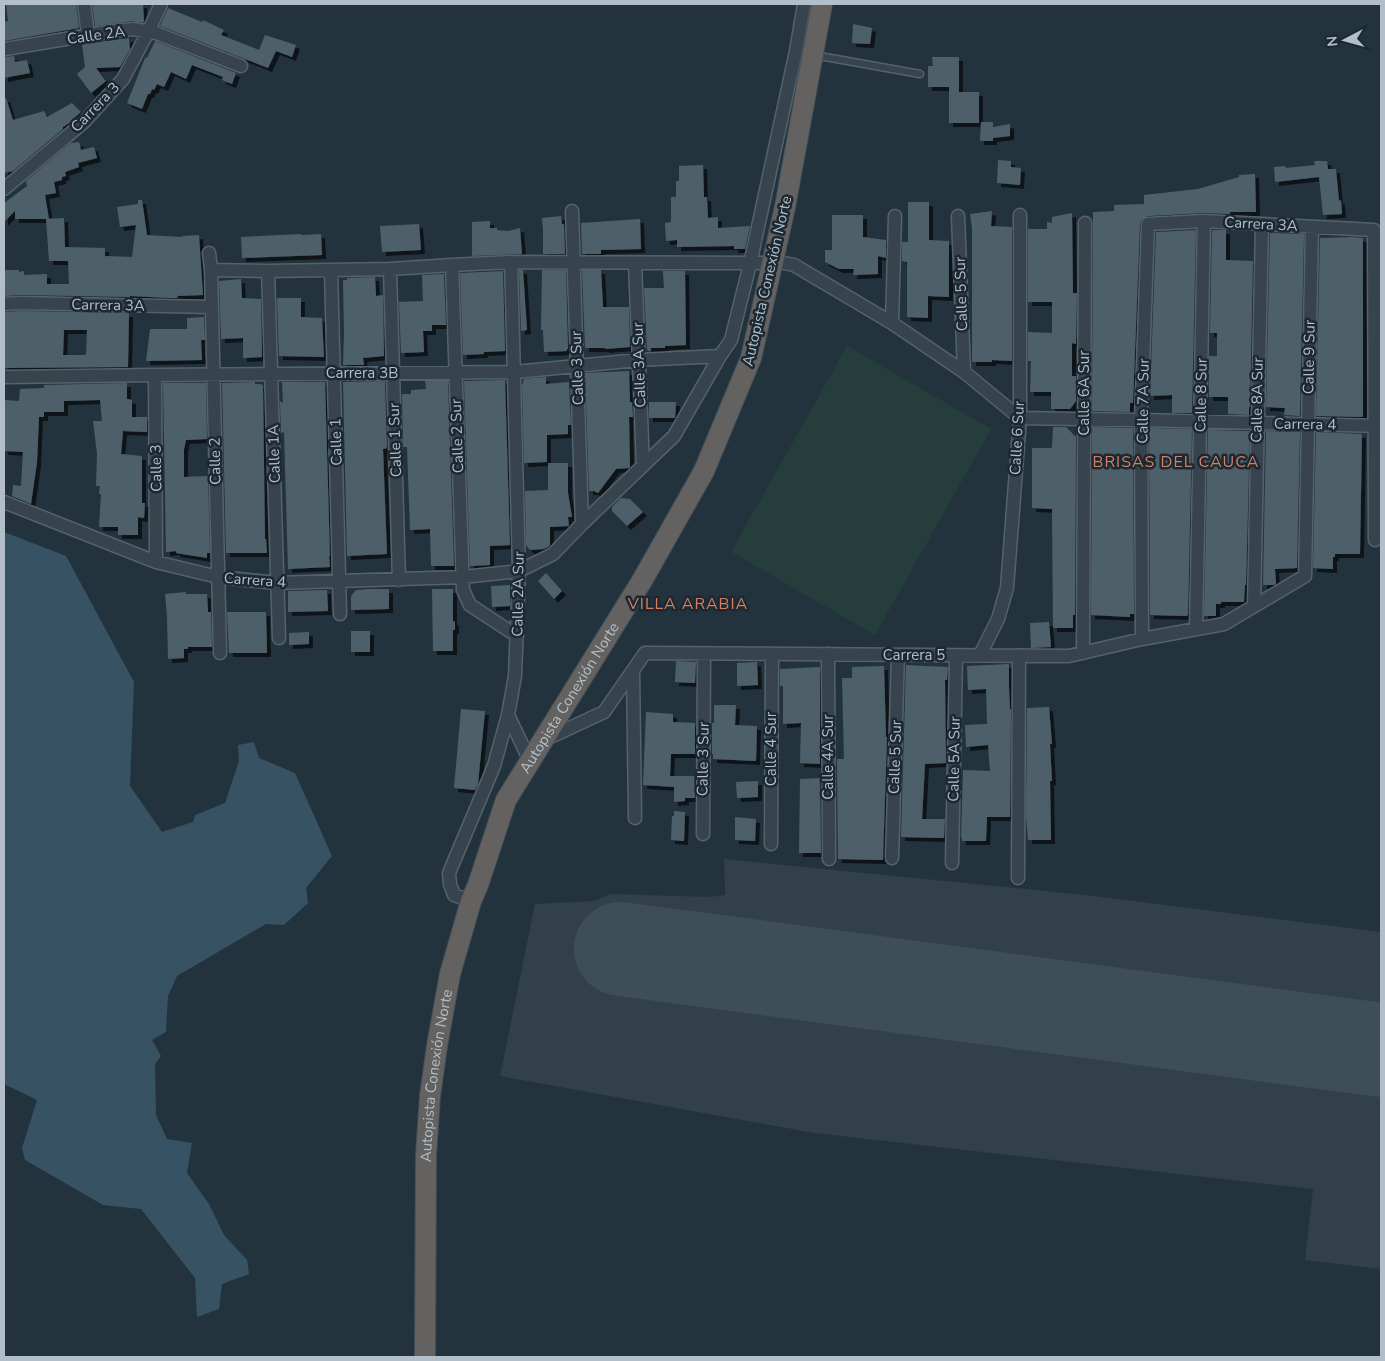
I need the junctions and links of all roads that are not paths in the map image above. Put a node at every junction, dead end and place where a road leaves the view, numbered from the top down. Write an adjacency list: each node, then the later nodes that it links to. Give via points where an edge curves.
1 (84, 4): 6 (street)
2 (161, 4): 5 (street, Carrera 3)
3 (804, 4): 8 (street, Carrera 4)
4 (822, 4): 82 (highway, Autopista Conexión Norte, bridge, via 785,207 751,358 704,471 643,579)
5 (148, 32): 6 (street, Calle 2A, via 133,29); 9 (street, Calle 2A); 11 (street, Carrera 3, via 123,79 84,122)
6 (88, 35): 7 (street, Calle 2A)
7 (5, 49)
8 (796, 51): 10 (lane); 26 (street, Carrera 4)
9 (241, 66)
10 (920, 74)
11 (4, 189)
12 (572, 211): 23 (street, Calle 3 Sur)
13 (1020, 215): 46 (street, Calle 6 Sur)
14 (895, 216): 33 (street)
15 (958, 216): 39 (street, Calle 5 Sur)
16 (1204, 221): 18 (street, Carrera 3A); 19 (street, Carrera 3A); 49 (street, Calle 8 Sur)
17 (1085, 222): 47 (street, Calle 6A Sur)
18 (1148, 224): 48 (street, Calle 7A Sur)
19 (1262, 224): 20 (street, Carrera 3A); 50 (street, Calle 8A Sur)
20 (1312, 227): 51 (street, Calle 9 Sur); 52 (street, Carrera 3A, via 1374,230)
21 (209, 253): 28 (street)
22 (511, 262): 23 (street); 25 (street); 38 (street, Calle 2A Sur)
23 (574, 263): 24 (street); 36 (street, Calle 3 Sur)
24 (634, 263): 26 (street); 35 (street, Calle 3A Sur)
25 (452, 264): 27 (street); 37 (street, Calle 2 Sur)
26 (750, 264): 33 (street, via 794,265); 34 (street, Carrera 4, via 731,340)
27 (390, 269): 29 (street); 41 (street, Calle 1 Sur)
28 (211, 270): 30 (street); 32 (street, Calle 2)
29 (332, 270): 30 (street); 40 (street, Calle 1)
30 (268, 271): 43 (street, Calle 1A)
31 (4, 304): 32 (street, Carrera 3A)
32 (212, 307): 42 (street, Calle 2)
33 (892, 323): 39 (street)
34 (720, 356): 35 (street, Carrera 3B); 53 (street, Carrera 4, via 674,436)
35 (638, 360): 36 (street, Carrera 3B); 53 (street, Calle 3A Sur)
36 (577, 366): 38 (street, Carrera 3B); 55 (street, Calle 3 Sur)
37 (455, 372): 38 (street, Carrera 3B); 41 (street, Carrera 3B); 61 (street, Calle 2 Sur)
38 (515, 372): 58 (street, Calle 2A Sur)
39 (964, 372): 46 (street)
40 (334, 373): 41 (street, Carrera 3B); 43 (street, Carrera 3B); 63 (street, Calle 1)
41 (393, 373): 62 (street, Calle 1 Sur)
42 (214, 374): 43 (street, Carrera 3B); 44 (street, Carrera 3B); 60 (street, Calle 2)
43 (271, 374): 64 (street, Calle 1A)
44 (155, 375): 45 (street, Carrera 3B); 57 (street, Calle 3)
45 (4, 378)
46 (1020, 418): 47 (street, Carrera 4); 77 (street, Calle 6 Sur, via 1007,588 998,619)
47 (1084, 420): 48 (street, Carrera 4); 72 (street, Calle 6A Sur)
48 (1141, 420): 49 (street, Carrera 4); 70 (street, Calle 7A Sur)
49 (1200, 422): 50 (street, Carrera 4); 67 (street, Calle 8 Sur)
50 (1257, 423): 51 (street, Carrera 4); 65 (street, Calle 8A Sur)
51 (1308, 424): 52 (street, Carrera 4); 59 (street, Calle 9 Sur)
52 (1378, 426): 56 (street)
53 (643, 466): 55 (street, Carrera 4)
54 (4, 502): 57 (street, Carrera 4)
55 (582, 524): 58 (street, Carrera 4, via 553,554)
56 (1375, 540)
57 (156, 562): 60 (street, Carrera 4)
58 (519, 570): 61 (street, Carrera 4); 68 (street, Calle 2A Sur)
59 (1305, 576): 65 (street, Carrera 5)
60 (218, 577): 64 (street, Carrera 4); 71 (street, Calle 2)
61 (463, 577): 62 (street, Carrera 4); 68 (street, Calle 2 Sur, via 463,590 470,605)
62 (399, 580): 63 (street, Carrera 4)
63 (339, 581): 64 (street, Carrera 4); 66 (street, Calle 1)
64 (277, 582): 69 (street, Calle 1A)
65 (1254, 605): 67 (street, Carrera 5, via 1224,624)
66 (340, 614)
67 (1196, 629): 70 (street, Carrera 5)
68 (517, 636): 81 (street, Calle 2A Sur, via 515,676)
69 (279, 638)
70 (1142, 639): 72 (street, Carrera 5)
71 (220, 653)
72 (1083, 653): 79 (street, Carrera 5)
73 (704, 654): 74 (street, Carrera 5); 80 (street, Carrera 5, via 645,653); 85 (street, Calle 3 Sur)
74 (772, 654): 75 (street, Carrera 5); 86 (street, Calle 4 Sur)
75 (828, 654): 76 (street, Carrera 5); 88 (street, Calle 4A Sur)
76 (898, 655): 78 (street, Carrera 5); 87 (street, Calle 5 Sur)
77 (980, 655): 78 (street, Carrera 5); 79 (street, Carrera 5)
78 (956, 656): 89 (street, Calle 5A Sur)
79 (1019, 656): 90 (street)
80 (633, 670): 82 (street, Carrera 5, via 604,712); 84 (street)
81 (508, 715): 83 (street); 91 (street, Calle 2A Sur, via 494,766 449,873 454,895)
82 (544, 740): 83 (highway, Autopista Conexión Norte)
83 (530, 760): 91 (highway, Autopista Conexión Norte, via 506,800)
84 (635, 818)
85 (703, 834)
86 (771, 844)
87 (892, 858)
88 (829, 859)
89 (952, 863)
90 (1018, 878)
91 (471, 901): 92 (highway, Autopista Conexión Norte, via 450,974 430,1096 426,1155)
92 (426, 1357)

